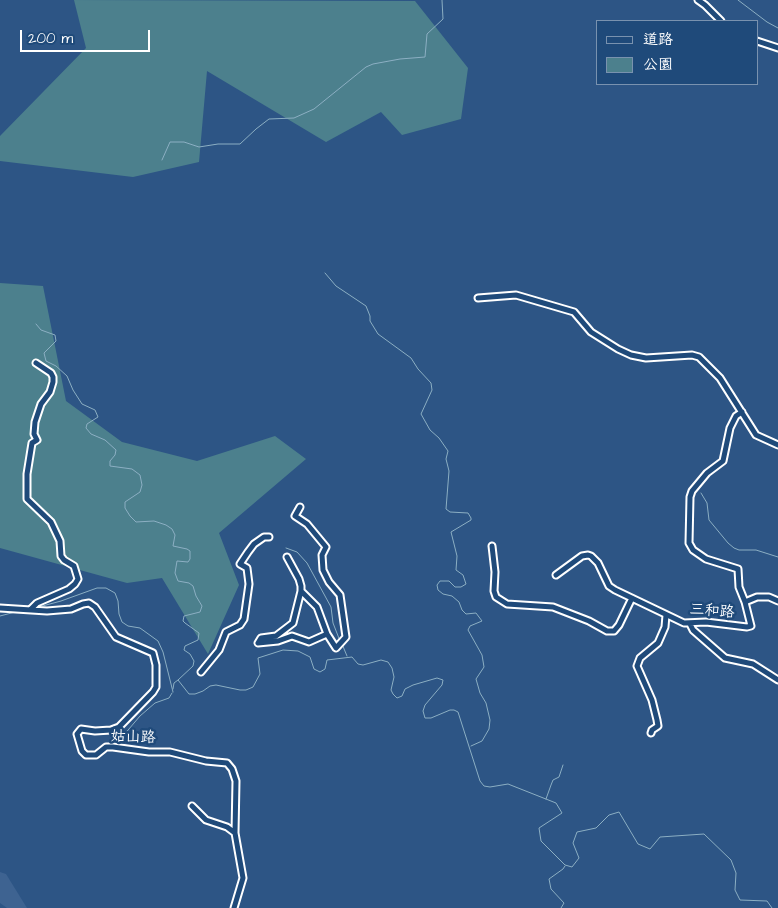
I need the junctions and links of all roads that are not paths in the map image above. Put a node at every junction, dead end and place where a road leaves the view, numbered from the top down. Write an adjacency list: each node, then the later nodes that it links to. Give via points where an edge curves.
1 (698, 0): 2 (street)
2 (720, 20)
3 (758, 42): 4 (street)
4 (778, 48)
5 (478, 298): 7 (street, via 516,295 574,312 591,332 631,355 646,358 692,354 720,378)
6 (36, 363): 19 (street, via 51,373 53,382 35,422 37,440 32,443 27,499 51,522 60,541 61,556 74,566 78,579 69,589 37,603)
7 (742, 412): 8 (street, via 756,435); 17 (street, 三和路, via 730,428 723,461 707,473 692,492 689,543 706,559 738,569 739,586)
8 (778, 445)
9 (300, 507): 22 (street, via 294,516 307,524 326,547 322,556 323,570 340,595 346,637 336,648)
10 (269, 537): 23 (street, via 254,544 240,564 247,568 250,584 244,619 238,627 226,632 219,650)
11 (492, 546): 15 (street, via 494,591 496,597 507,604 553,607 614,632)
12 (287, 557): 14 (street, via 299,579)
13 (556, 575): 15 (street, 三和路, via 582,556 591,556 610,586)
14 (301, 591): 22 (street, via 317,607); 22 (street, via 293,623 276,636 262,638 258,643 292,636 309,642)
15 (632, 598): 20 (street, 三和路)
16 (778, 600): 17 (street, via 757,597)
17 (745, 602): 21 (street, 三和路, via 751,626 706,622)
18 (0, 608): 19 (street)
19 (31, 609): 27 (street, 姑山路, via 71,609 90,604 116,636 153,653 156,686 153,692 119,728 81,729 77,734 82,751 96,754 106,747 113,747 170,752 226,763 236,781)
20 (666, 615): 21 (street, 三和路); 25 (street, via 658,643 640,658 637,666 657,720 658,726)
21 (690, 624): 24 (street, via 725,658 753,664)
22 (327, 634)
23 (201, 672)
24 (778, 680)
25 (651, 733)
26 (192, 806): 27 (street, via 206,820)
27 (234, 833): 28 (street, 姑山路, via 243,878)
28 (234, 908)

